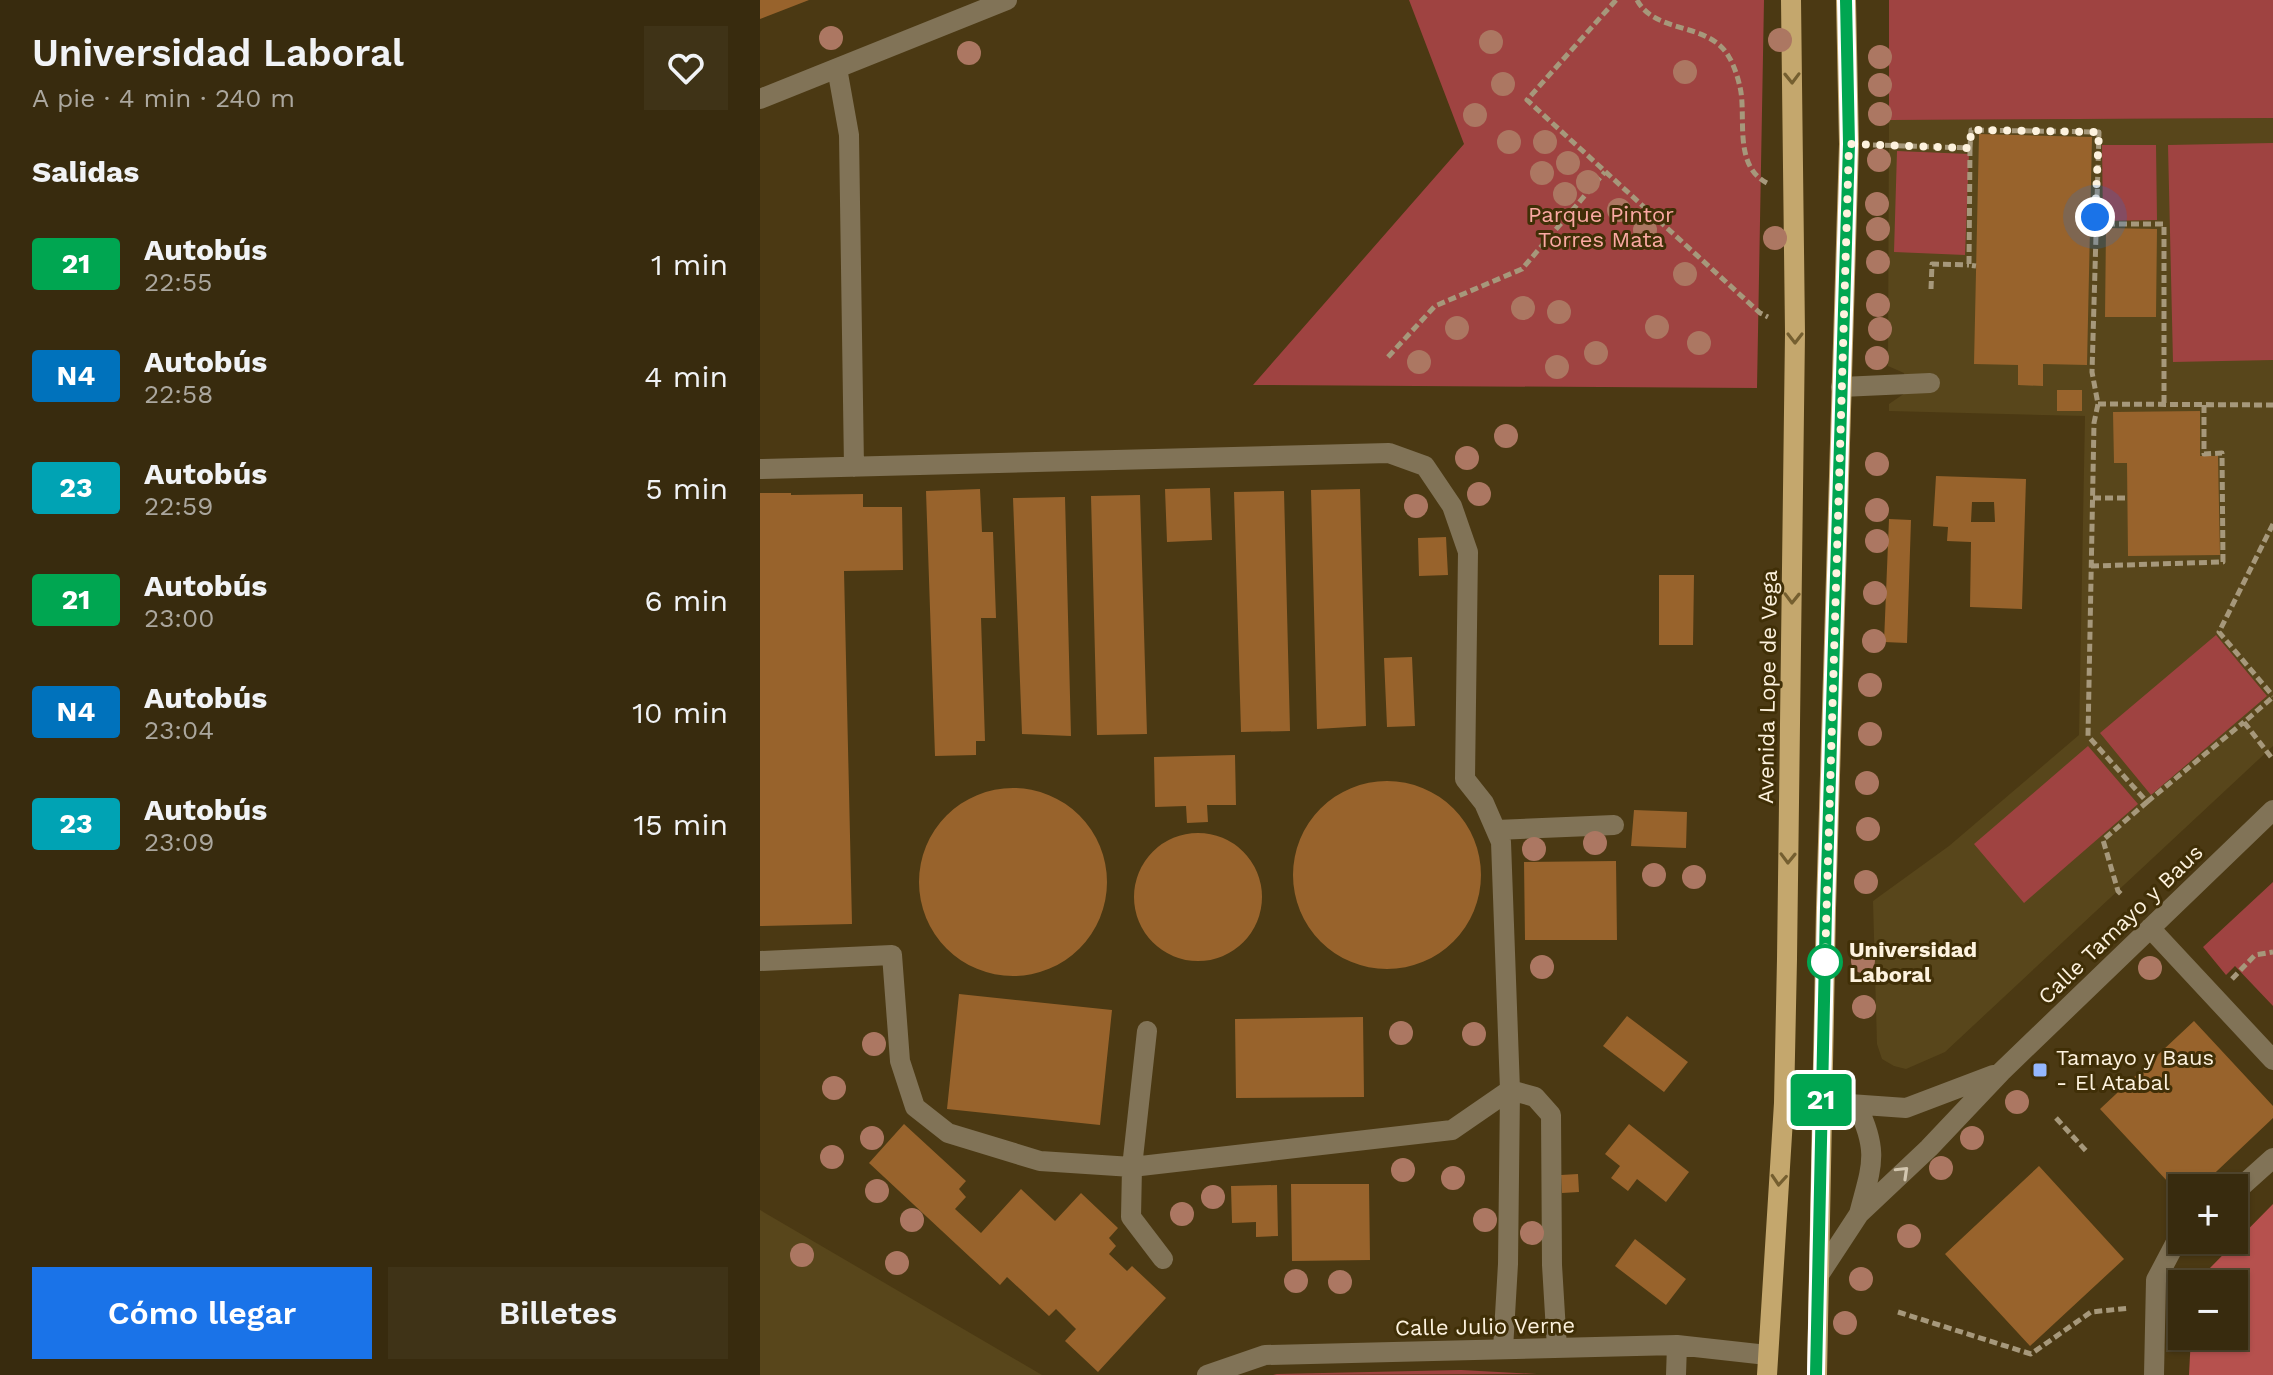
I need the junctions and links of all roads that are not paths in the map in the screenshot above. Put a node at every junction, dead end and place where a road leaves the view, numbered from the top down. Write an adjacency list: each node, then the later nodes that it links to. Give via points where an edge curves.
1 (1007, 0): 4 (street)
2 (1791, 0): 20 (main road, Avenida Lope de Vega, one-way to 20, via 1795,333)
3 (1846, 0): 7 (main road, via 1849,144)
4 (837, 68): 5 (street); 8 (street, via 849,135)
5 (760, 99)
6 (1930, 383): 7 (street)
7 (1841, 387): 19 (main road)
8 (854, 467): 9 (street); 12 (street, via 1389,453 1425,466 1452,506 1468,552 1465,779)
9 (760, 469)
10 (2273, 810): 13 (street, Calle Tamayo y Baus)
11 (1614, 825): 12 (street)
12 (1496, 830): 18 (street, via 1501,842)
13 (2150, 928): 16 (street); 17 (street, Calle Tamayo y Baus)
14 (760, 961): 23 (street, via 892,955 900,1061 915,1107 948,1133 1040,1161)
15 (1147, 1031): 23 (street)
16 (2273, 1060)
17 (2001, 1072): 21 (street, Calle Tamayo y Baus, via 1906,1108); 25 (street, Calle Tamayo y Baus, one-way to 17)
18 (1510, 1090): 23 (street, via 1452,1130); 30 (street, via 1535,1097 1551,1115); 31 (street)
19 (1821, 1102): 20 (main road); 21 (street, Calle Tamayo y Baus); 28 (main road)
20 (1784, 1103): 32 (main road, Avenida Lope de Vega, one-way to 32)
21 (1857, 1106): 25 (street, via 1873,1158)
22 (2273, 1158): 24 (street)
23 (1132, 1167): 27 (street, via 1131,1217)
24 (2248, 1180)
25 (1859, 1214): 28 (street, Calle Tamayo y Baus)
26 (2170, 1254): 36 (street, via 2156,1280)
27 (1163, 1259)
28 (1819, 1275): 35 (main road)
29 (1677, 1345): 30 (street, Calle Julio Verne); 32 (street, Calle Julio Verne); 34 (street)
30 (1557, 1348): 31 (street, Calle Julio Verne)
31 (1503, 1349): 33 (street, Calle Julio Verne, via 1265,1355)
32 (1767, 1365)
33 (1207, 1375)
34 (1676, 1375)
35 (1817, 1375)
36 (2154, 1375)

